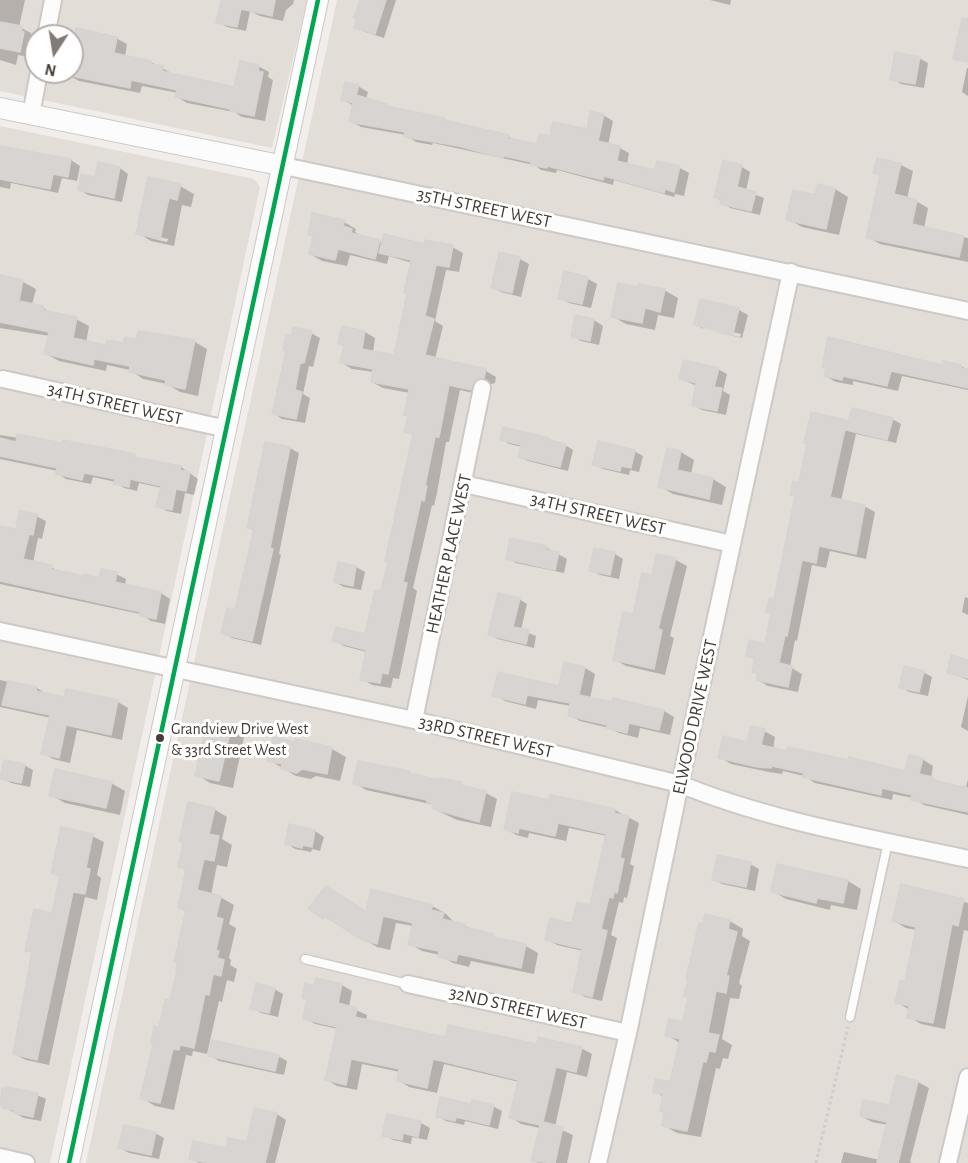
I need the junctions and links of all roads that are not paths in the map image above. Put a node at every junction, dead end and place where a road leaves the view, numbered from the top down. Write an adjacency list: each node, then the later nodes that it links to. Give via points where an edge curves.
1 (54, 0): 3 (street)
2 (318, 0): 7 (street)
3 (49, 24)
4 (37, 84): 6 (street)
5 (0, 108): 6 (street, 35TH STREET WEST)
6 (31, 115): 7 (street, 35TH STREET WEST)
7 (284, 166): 8 (street, 35TH STREET WEST); 12 (street)
8 (791, 272): 9 (street, 35TH STREET WEST); 14 (street, ELWOOD DRIVE WEST)
9 (968, 311)
10 (3, 379): 12 (street, 34TH STREET WEST)
11 (482, 388): 13 (street, HEATHER PLACE WEST)
12 (226, 429): 16 (street)
13 (464, 484): 14 (street, 34TH STREET WEST); 17 (street, HEATHER PLACE WEST)
14 (732, 544): 18 (street, ELWOOD DRIVE WEST)
15 (0, 631): 16 (street, 33RD STREET WEST)
16 (175, 668): 17 (street, 33RD STREET WEST); 28 (street)
17 (414, 720): 18 (street, 33RD STREET WEST)
18 (680, 784): 19 (street, 33RD STREET WEST, via 718,799); 24 (street, ELWOOD DRIVE WEST)
19 (888, 841): 20 (street, 33RD STREET WEST); 23 (lane)
20 (968, 859)
21 (305, 959): 22 (lane)
22 (408, 984): 24 (street, 32ND STREET WEST)
23 (850, 1017)
24 (628, 1033): 29 (street, ELWOOD DRIVE WEST)
25 (968, 1077): 30 (street)
26 (0, 1157): 27 (street)
27 (26, 1163)
28 (69, 1163)
29 (598, 1163)
30 (948, 1163)

